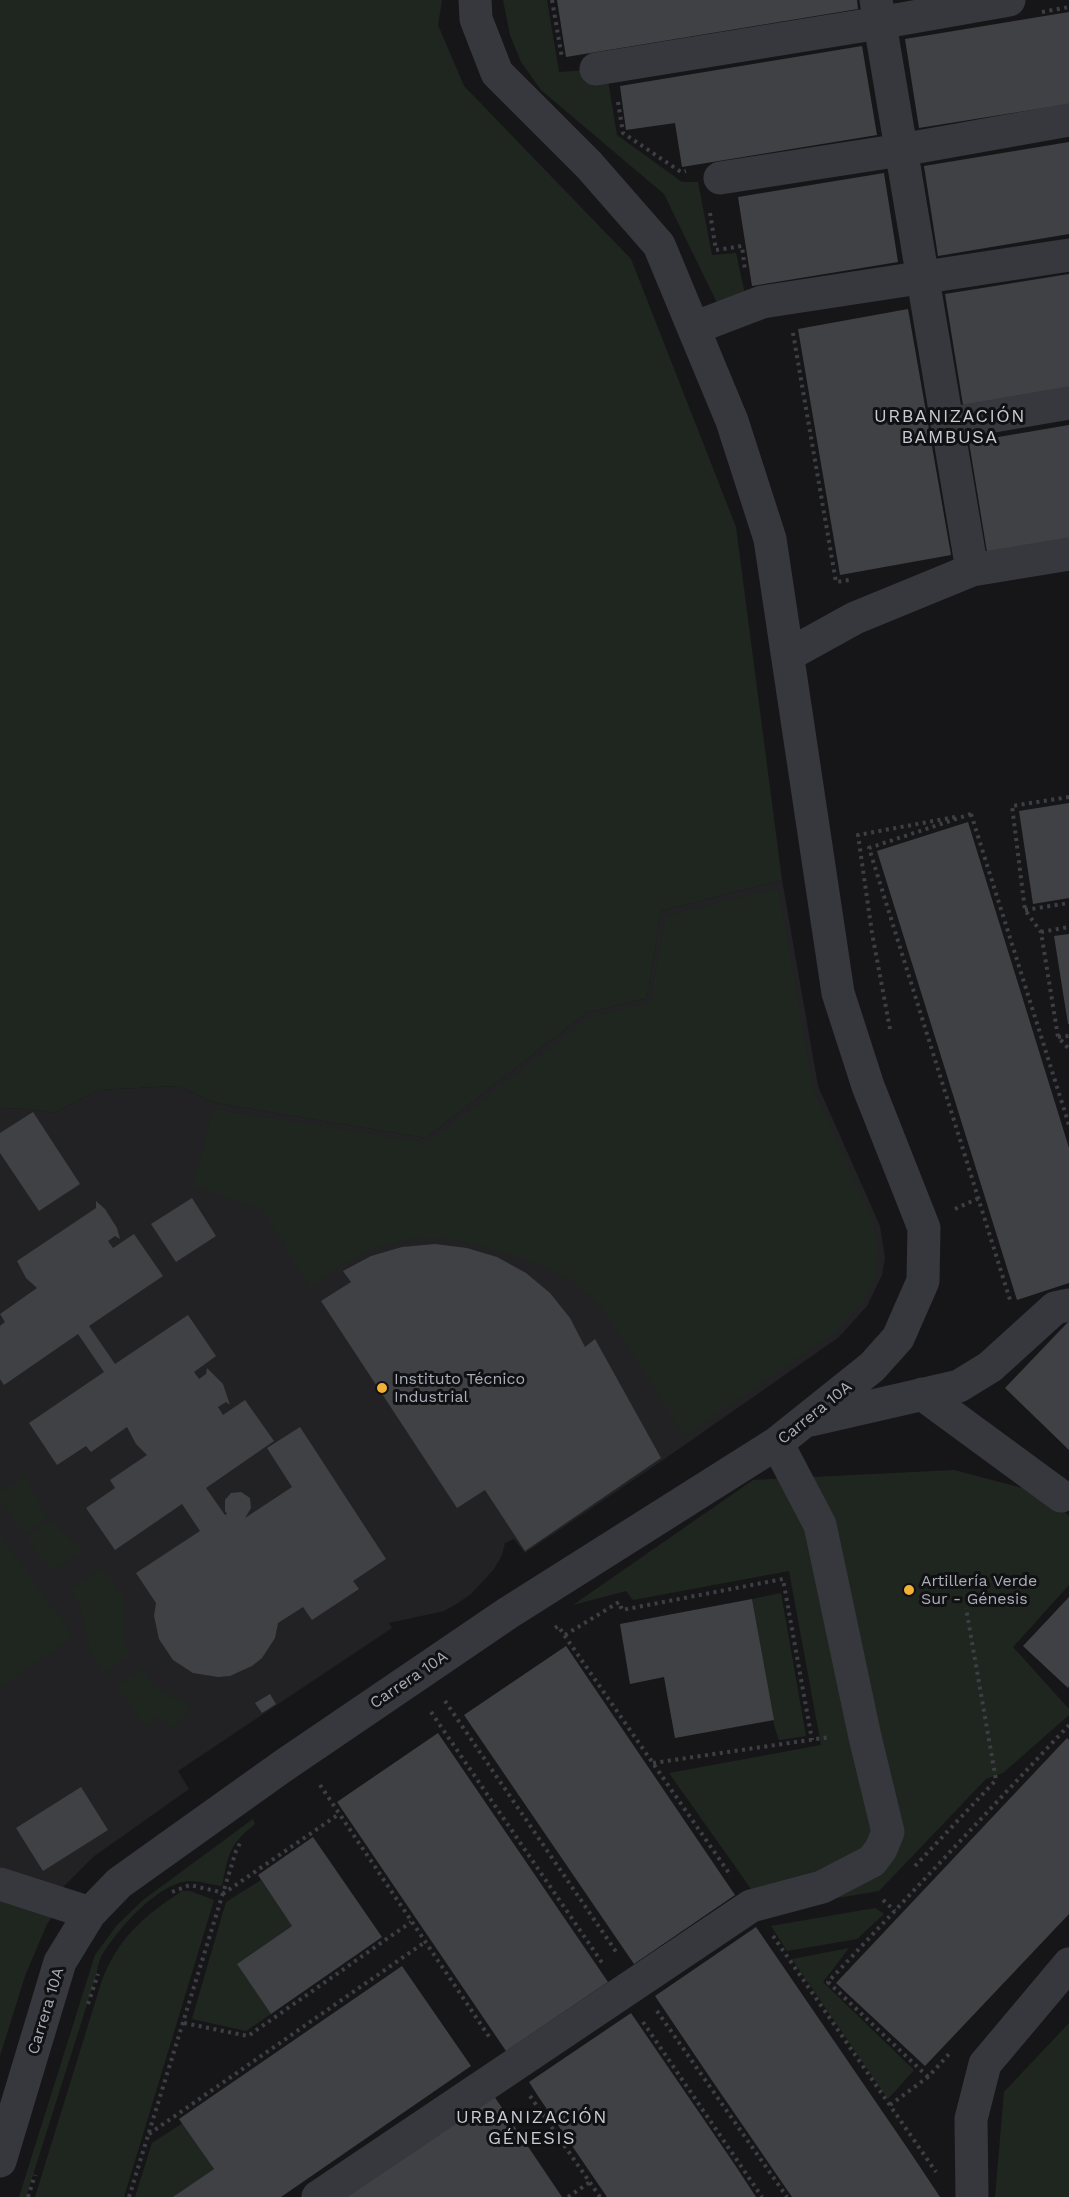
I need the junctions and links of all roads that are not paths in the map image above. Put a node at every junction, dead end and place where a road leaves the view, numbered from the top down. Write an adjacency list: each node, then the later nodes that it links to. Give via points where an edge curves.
1 (475, 0): 10 (street, via 476,20 497,73 589,165 659,245)
2 (1009, 0): 3 (street)
3 (878, 12): 4 (street); 6 (street)
4 (606, 80)
5 (1069, 120): 6 (street)
6 (901, 150): 7 (street); 9 (street)
7 (715, 193)
8 (1069, 255): 9 (street)
9 (923, 279): 10 (street, via 762,302); 12 (street)
10 (694, 328): 15 (street, via 732,421 770,539)
11 (1069, 404): 12 (street)
12 (947, 424): 14 (street)
13 (1069, 554): 14 (street)
14 (972, 570): 15 (street, via 855,618)
15 (788, 655): 18 (street, Carrera 10A, via 838,993 868,1086 924,1228 923,1281 898,1338 872,1367)
16 (1062, 1307): 17 (street, via 990,1367 959,1386)
17 (922, 1394): 18 (street); 20 (street)
18 (804, 1421): 19 (street, Carrera 10A)
19 (777, 1443): 22 (street, Carrera 10A, via 508,1613 293,1759 118,1883); 25 (street, via 820,1525 888,1832 881,1849 872,1861 822,1887 751,1906)
20 (1061, 1496)
21 (0, 1884): 22 (street)
22 (90, 1913): 24 (street, Carrera 10A, via 60,1962)
23 (1069, 1964): 26 (street, via 985,2064 971,2120)
24 (0, 2161)
25 (318, 2197)
26 (972, 2197)

